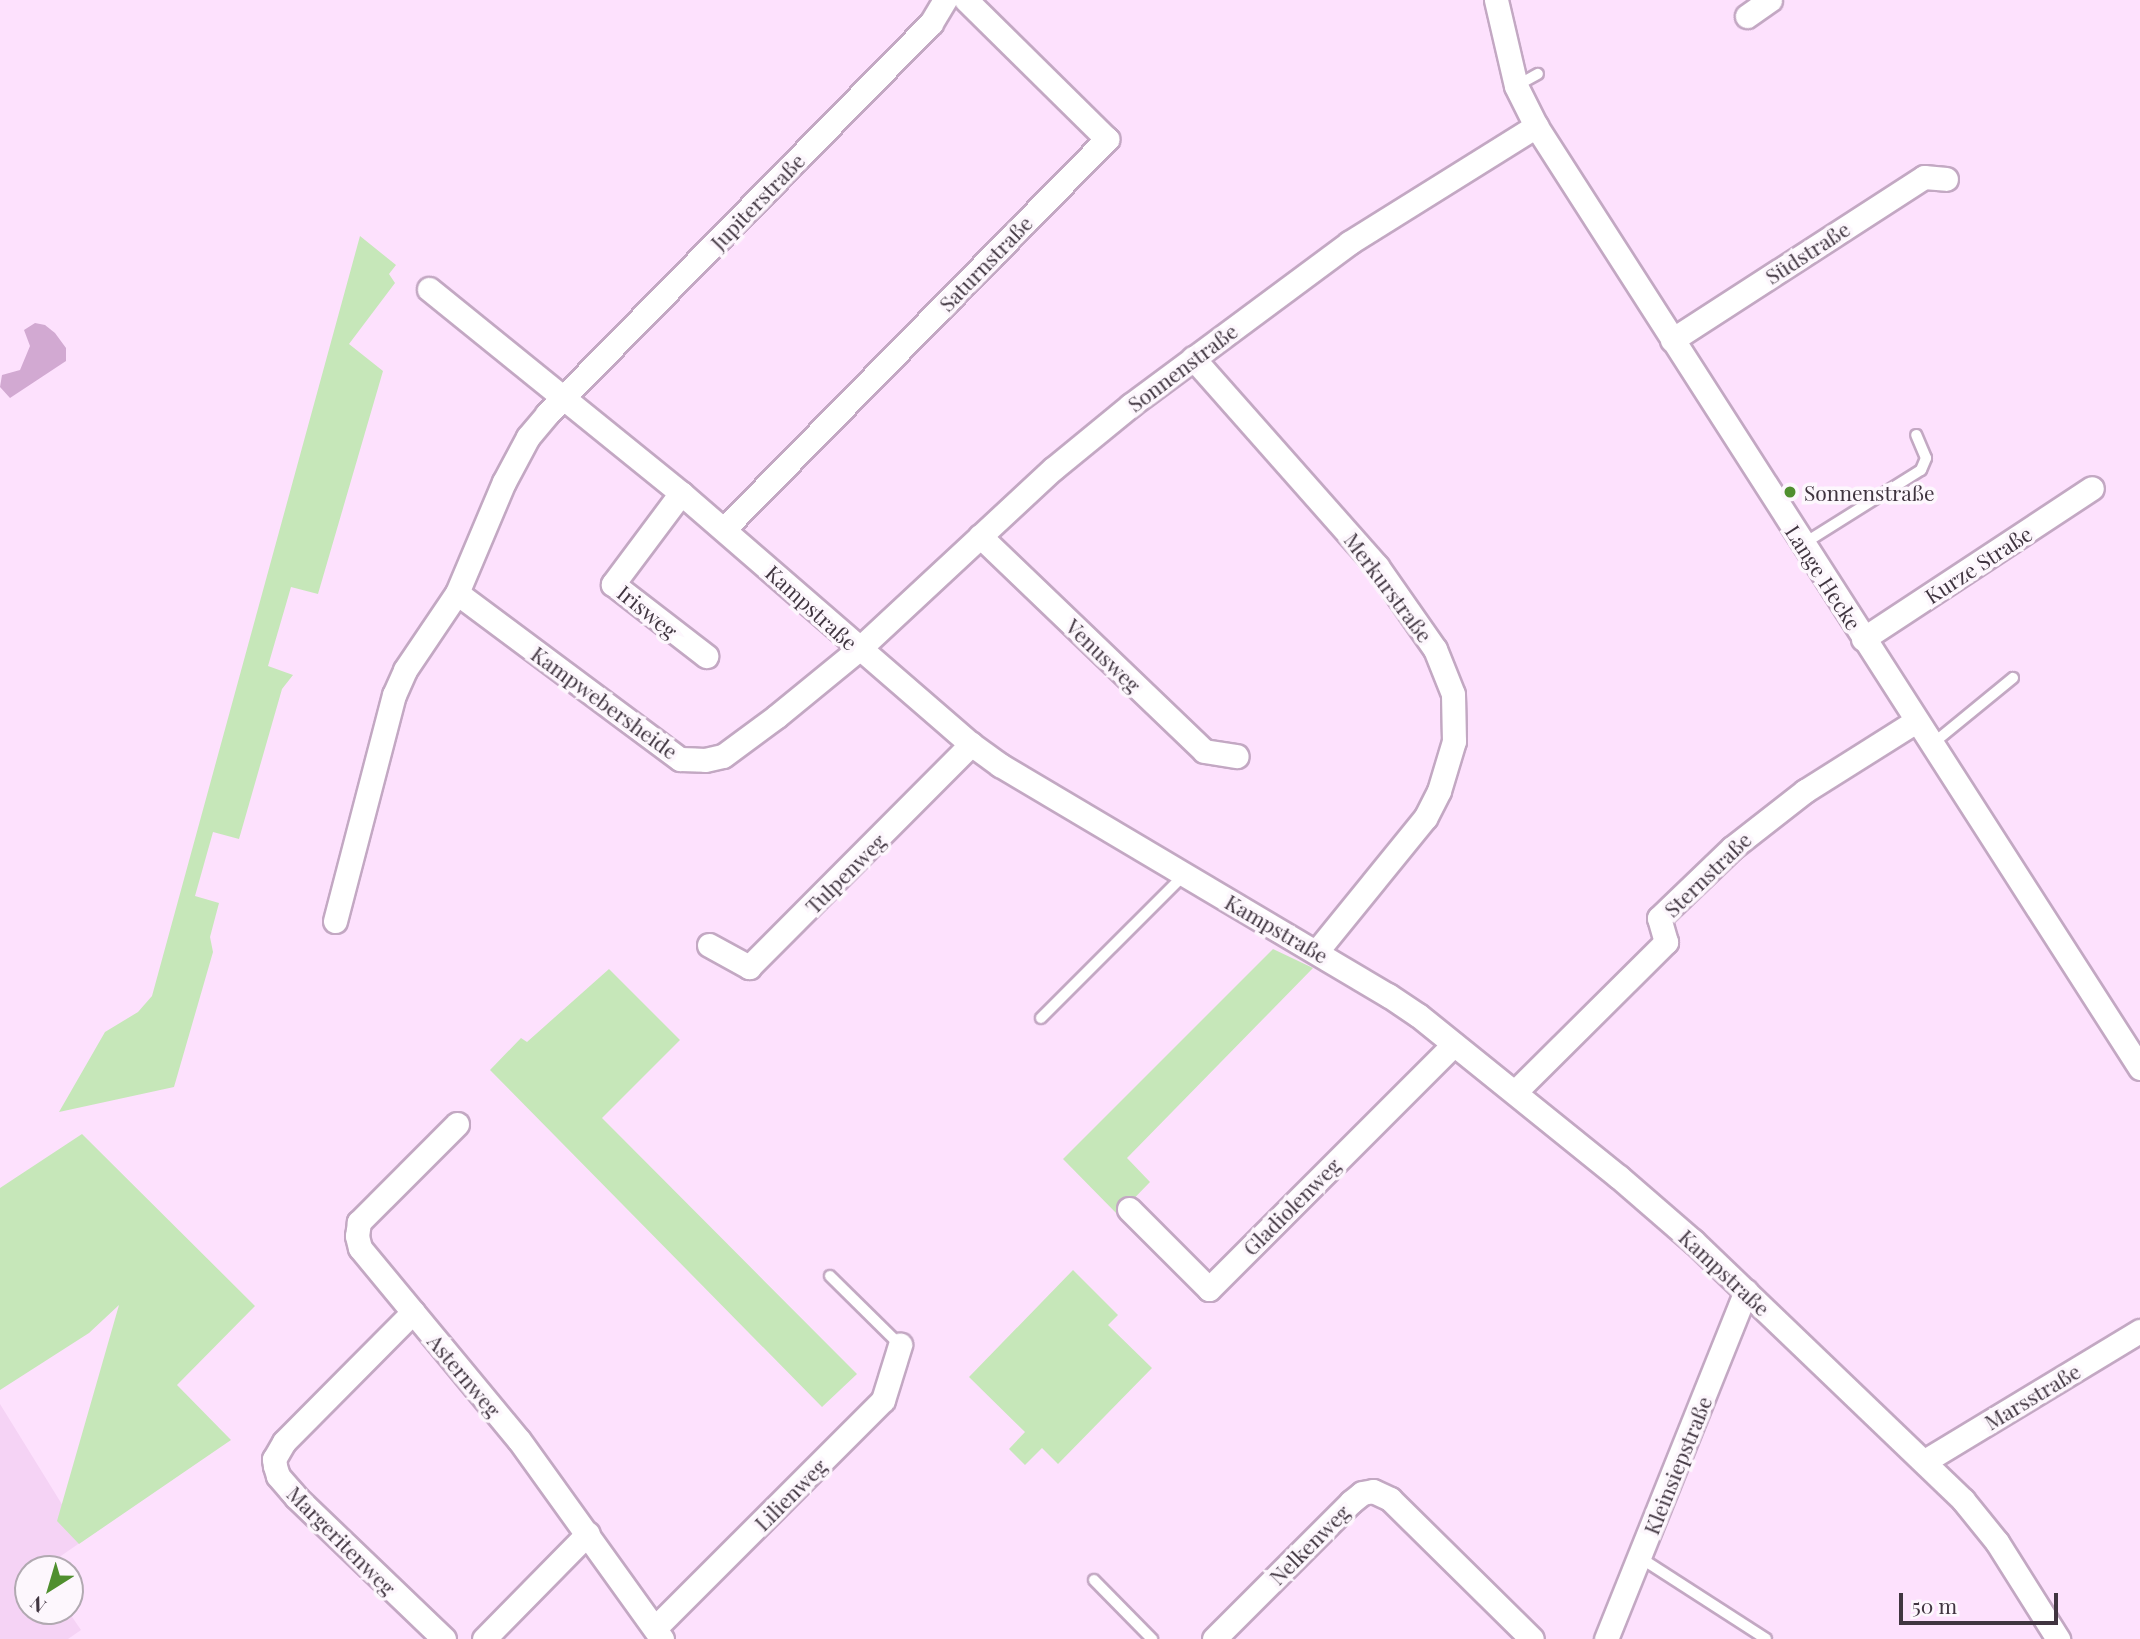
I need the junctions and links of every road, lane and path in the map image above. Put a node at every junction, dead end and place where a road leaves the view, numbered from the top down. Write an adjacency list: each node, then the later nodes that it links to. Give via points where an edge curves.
1 (945, 0): 13 (street, Jupiterstraße, via 931,23)
2 (965, 0): 17 (street, Saturnstraße, via 1107,139)
3 (1496, 0): 7 (street, Lange Hecke)
4 (1770, 0): 5 (street)
5 (1747, 16)
6 (1538, 74): 7 (lane)
7 (1516, 86): 8 (street, Lange Hecke)
8 (1536, 126): 11 (street, Lange Hecke); 12 (street, Sonnenstraße, via 1349,243)
9 (1946, 179): 11 (street, Südstraße, via 1924,177)
10 (429, 289): 13 (street, Kampstraße)
11 (1672, 340): 19 (street, Lange Hecke)
12 (1193, 358): 18 (street, Sonnenstraße, via 1054,468); 32 (street, Merkurstraße, via 1377,566 1435,649 1453,694 1454,741 1425,818)
13 (564, 397): 16 (street, Kampstraße); 20 (street, via 515,459)
14 (1916, 435): 19 (lane, via 1926,458 1921,470)
15 (2092, 488): 21 (street, Kurze Straße)
16 (681, 493): 17 (street, Kampstraße); 23 (street, Irisweg, via 613,584)
17 (724, 529): 22 (street, Kampstraße)
18 (980, 536): 22 (street, Sonnenstraße); 28 (street, Venusweg, via 1204,751)
19 (1803, 544): 21 (street, Lange Hecke)
20 (457, 593): 22 (street, Kampwebersheide, via 680,759 723,756); 30 (street, via 405,670 394,695)
21 (1863, 639): 25 (street, Lange Hecke)
22 (859, 649): 26 (street, Kampstraße)
23 (706, 656)
24 (2013, 678): 27 (lane)
25 (1916, 721): 27 (street, Lange Hecke); 36 (street, Sternstraße, via 1805,791 1732,848 1659,918 1665,942)
26 (971, 744): 29 (street, Kampstraße); 31 (street, Tulpenweg, via 749,967)
27 (1931, 745): 35 (street, Lange Hecke)
28 (1237, 756)
29 (1185, 874): 32 (street, Kampstraße); 33 (lane)
30 (335, 921)
31 (709, 946)
32 (1317, 951): 34 (street, Kampstraße)
33 (1041, 1018)
34 (1454, 1044): 36 (street, Kampstraße); 38 (street, Gladiolenweg, via 1209,1289)
35 (2140, 1068)
36 (1516, 1093): 40 (street, Kampstraße, via 1619,1177)
37 (457, 1124): 41 (street, Asternweg, via 359,1222 360,1248)
38 (1129, 1209)
39 (830, 1276): 43 (lane)
40 (1746, 1291): 44 (street, Kampstraße); 46 (street, Kleinsiepstraße)
41 (413, 1312): 45 (street, Asternweg, via 502,1418); 49 (street, Margeritenweg, via 284,1442 274,1459 278,1476 296,1497)
42 (2140, 1331): 44 (street, Marsstraße)
43 (900, 1345): 48 (street, Lilienweg, via 883,1400)
44 (1925, 1461): 56 (street, Kampstraße, via 1997,1542)
45 (588, 1533): 48 (street, Asternweg); 50 (street)
46 (1639, 1557): 54 (street, Kleinsiepstraße); 55 (lane)
47 (1094, 1580): 51 (lane)
48 (659, 1634)
49 (444, 1639)
50 (484, 1639)
51 (1153, 1639)
52 (1214, 1639): 53 (street, Nelkenweg, via 1351,1502 1373,1491 1390,1499)
53 (1532, 1639)
54 (1606, 1639)
55 (1766, 1639)
56 (2058, 1639)

